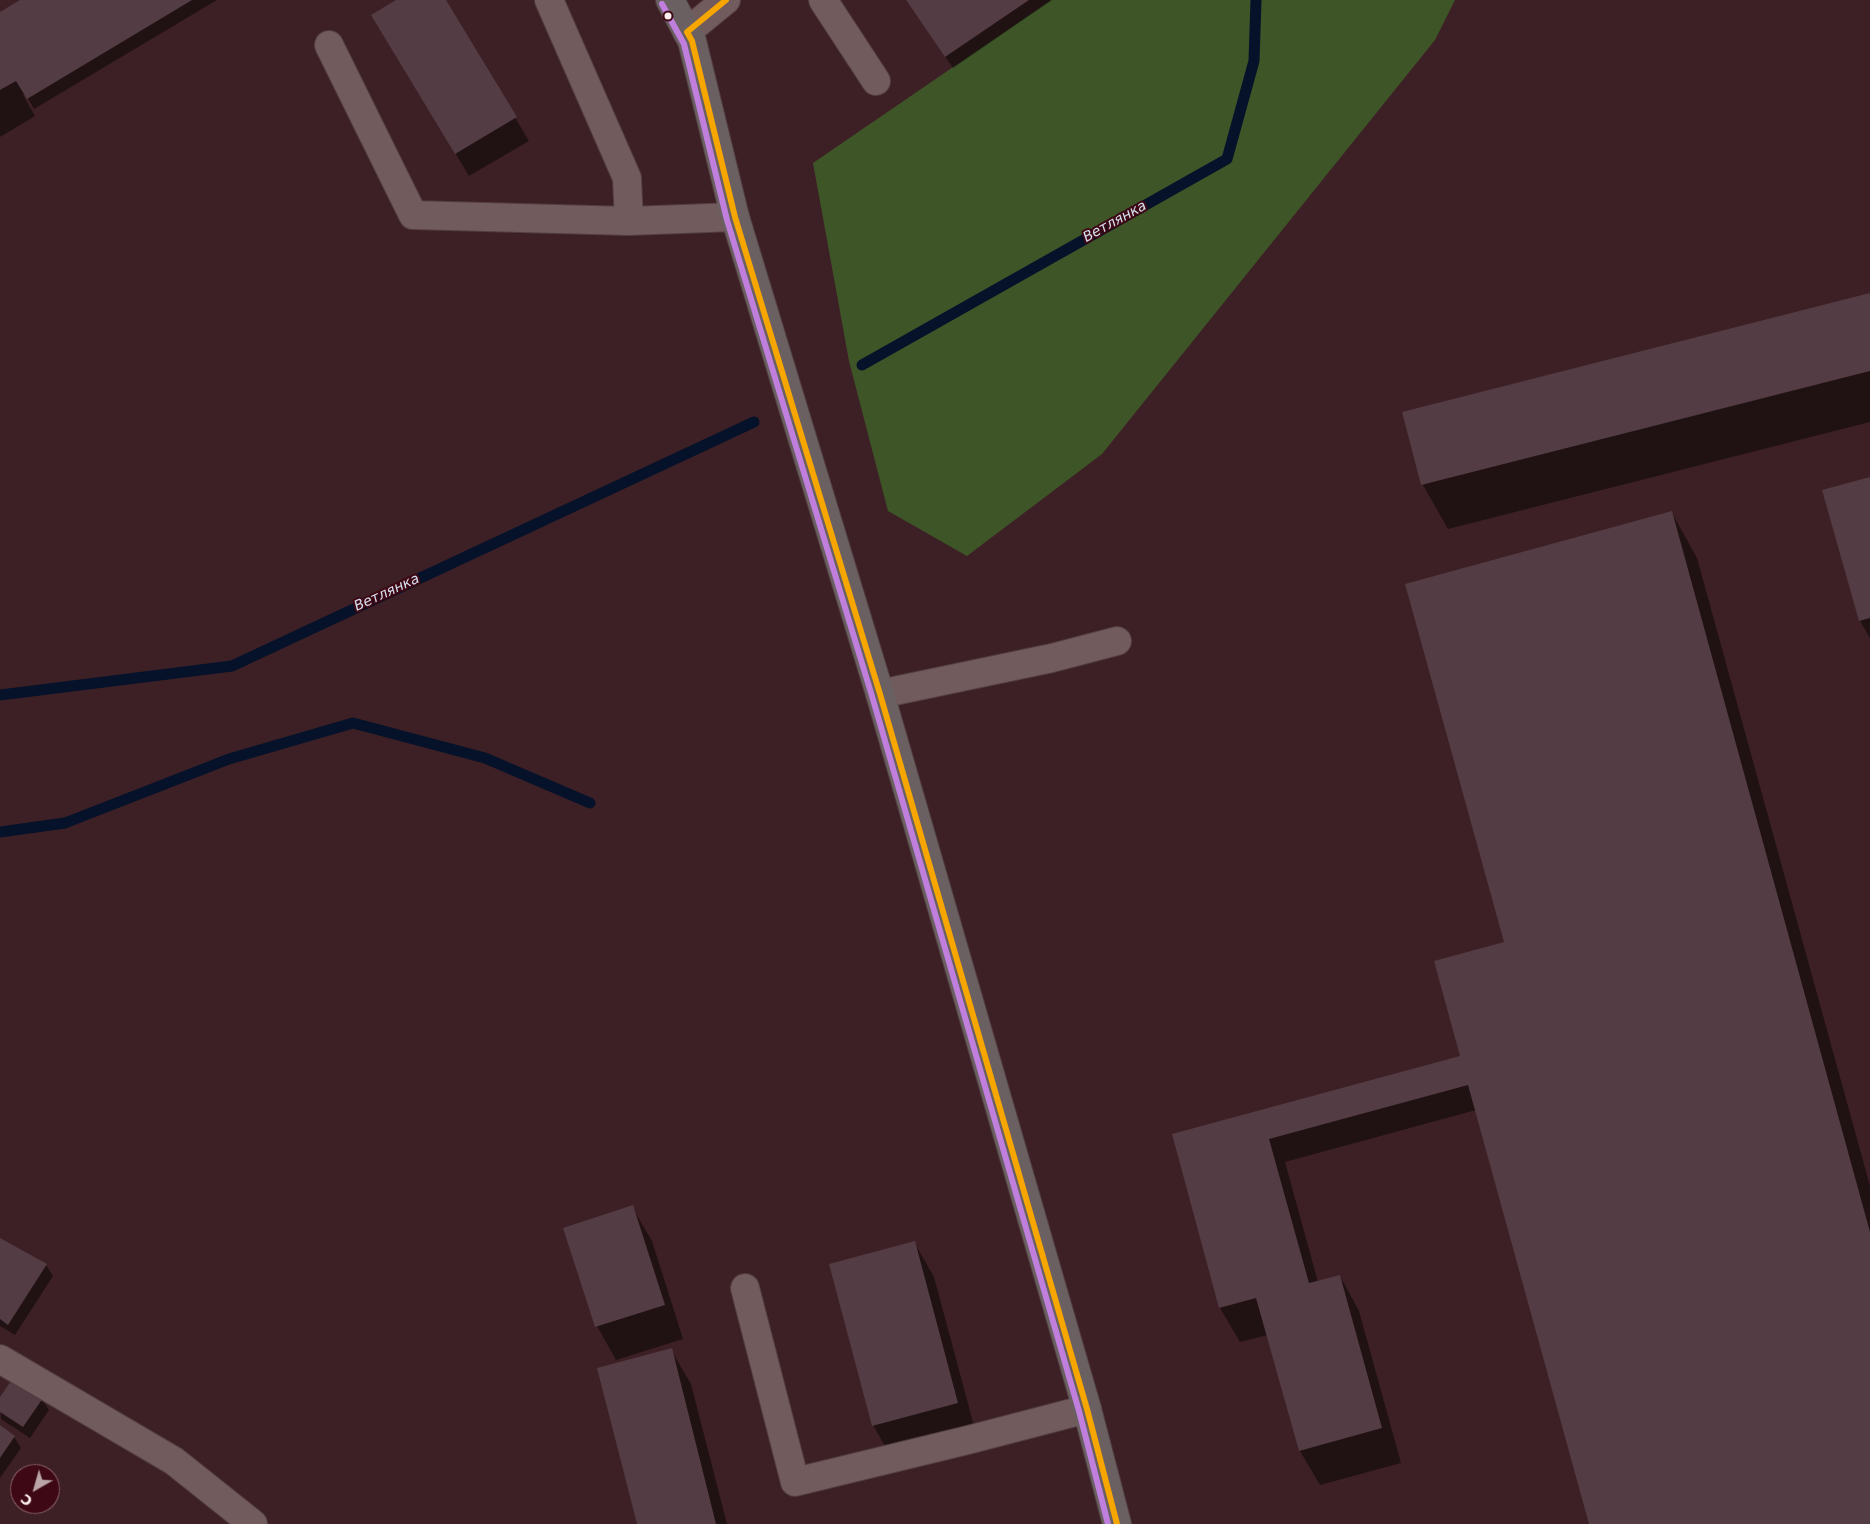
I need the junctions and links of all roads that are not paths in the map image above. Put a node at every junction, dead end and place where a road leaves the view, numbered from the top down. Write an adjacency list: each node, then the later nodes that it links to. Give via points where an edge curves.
1 (549, 0): 9 (lane, via 627,178)
2 (670, 0): 5 (main road)
3 (726, 0): 5 (lane)
4 (823, 0): 7 (lane)
5 (687, 32): 8 (main road, via 692,41)
6 (330, 45): 9 (lane, via 414,215)
7 (876, 81)
8 (735, 217): 9 (lane); 11 (main road)
9 (629, 221)
10 (1117, 641): 11 (lane)
11 (880, 694): 14 (main road)
12 (745, 1288): 14 (lane, via 795,1482)
13 (3, 1366): 15 (lane, via 174,1461)
14 (1087, 1409): 16 (main road)
15 (253, 1524)
16 (1117, 1524)

